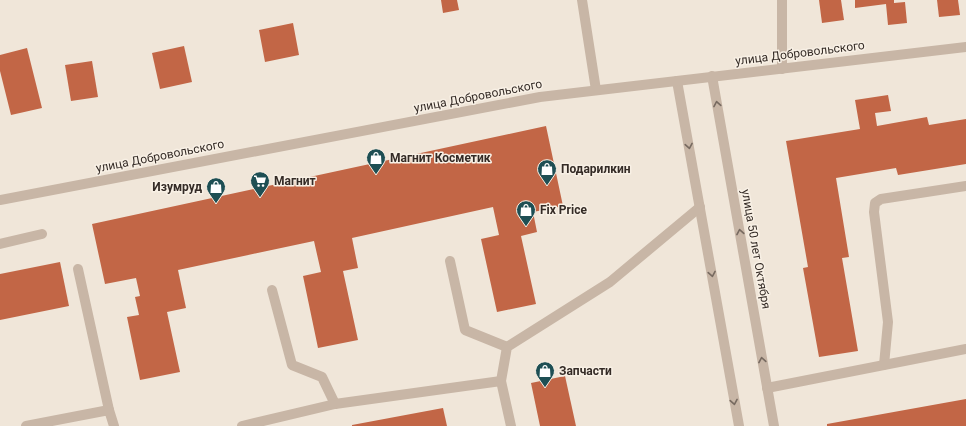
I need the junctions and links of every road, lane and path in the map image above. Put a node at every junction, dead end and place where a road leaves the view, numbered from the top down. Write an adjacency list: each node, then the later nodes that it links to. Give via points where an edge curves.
1 (582, 0): 7 (street)
2 (782, 0): 4 (street)
3 (966, 47): 4 (street, улица Добровольского)
4 (782, 69): 5 (street, улица Добровольского)
5 (712, 76): 6 (street, улица Добровольского); 20 (street, улица 50 лет Октября, one-way to 5)
6 (677, 80): 7 (street, улица Добровольского); 10 (street, one-way to 10)
7 (596, 90): 9 (street, улица Добровольского, via 540,96)
8 (966, 186): 18 (street, via 881,199 875,203 888,322)
9 (0, 200)
10 (700, 207): 16 (street, via 610,282); 27 (street, one-way to 27)
11 (42, 234): 12 (street)
12 (0, 244)
13 (450, 261): 16 (street, via 465,330)
14 (78, 269): 22 (street)
15 (272, 290): 21 (street, via 292,365 322,377)
16 (507, 347): 19 (street)
17 (966, 349): 18 (street)
18 (884, 365): 20 (street)
19 (501, 381): 21 (street); 26 (street)
20 (767, 388): 28 (street, улица 50 лет Октября)
21 (335, 404): 25 (street)
22 (109, 410): 23 (street); 24 (street)
23 (26, 426)
24 (114, 426)
25 (242, 426)
26 (511, 426)
27 (739, 426)
28 (774, 426)

